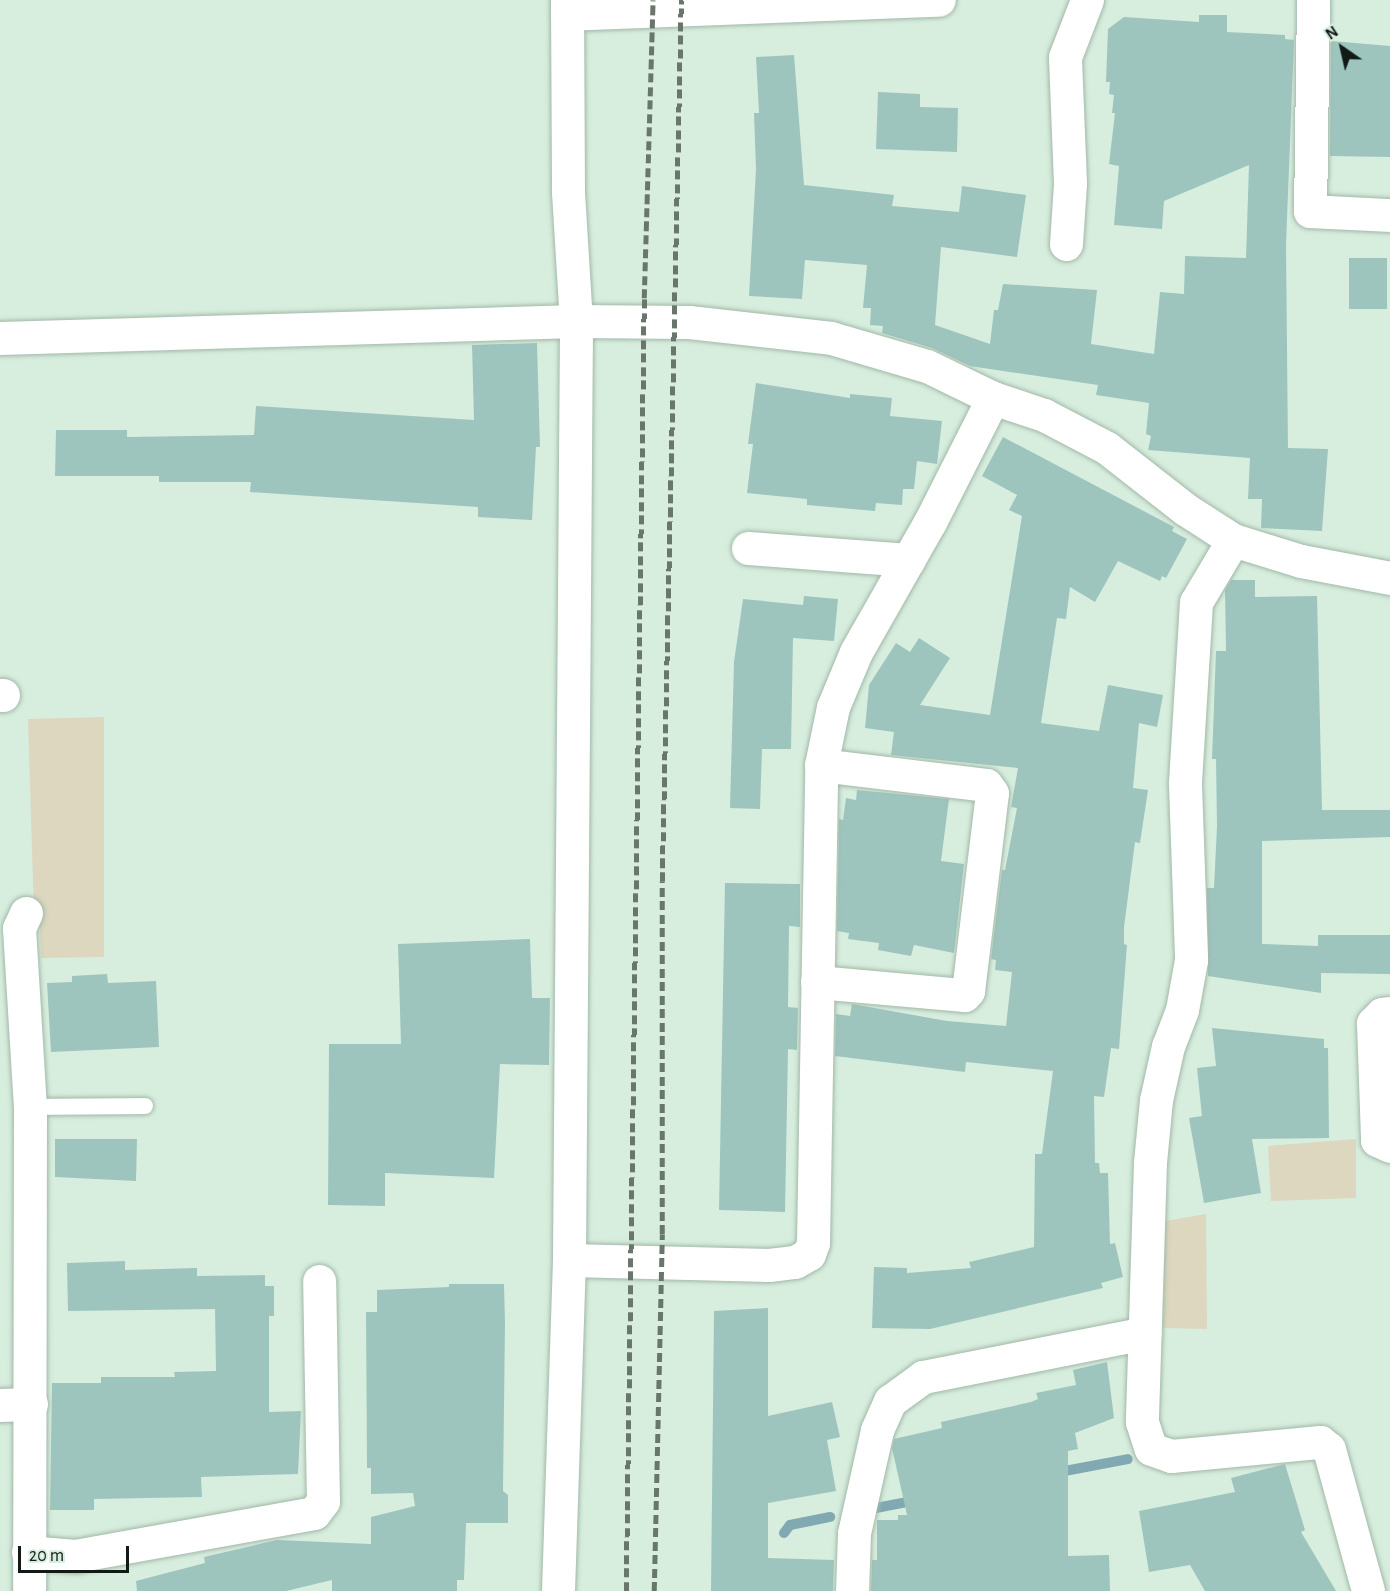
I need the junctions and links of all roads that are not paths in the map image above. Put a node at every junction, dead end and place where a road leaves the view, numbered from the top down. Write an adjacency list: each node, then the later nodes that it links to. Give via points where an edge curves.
1 (939, 0): 4 (street)
2 (1087, 0): 6 (street, via 1065,57 1070,183)
3 (1313, 0): 5 (street, via 1310,211)
4 (567, 7): 7 (street, via 568,192)
5 (1390, 215)
6 (1066, 244)
7 (576, 321): 8 (street); 9 (street, via 689,322 831,338 927,366); 21 (street)
8 (0, 338)
9 (993, 398): 10 (street, via 1044,415 1107,448 1185,509); 12 (street)
10 (1233, 540): 13 (street, via 1300,561); 23 (street, via 1197,602 1185,784 1191,960 1182,1010 1168,1046 1156,1100)
11 (748, 548): 12 (street)
12 (909, 560): 14 (street, via 849,667 833,707)
13 (1390, 578)
14 (821, 765): 16 (street); 16 (street, via 986,786 992,793 968,991 964,995)
15 (15, 923): 19 (street)
16 (817, 982): 21 (street, via 813,1243 809,1254 795,1262 769,1265)
17 (1390, 1013): 20 (street, via 1382,1014 1373,1023 1377,1140)
18 (145, 1106): 19 (lane)
19 (30, 1107): 24 (street)
20 (1390, 1146)
21 (569, 1260): 27 (street)
22 (319, 1281): 25 (street, via 323,1501 314,1513 75,1556)
23 (1145, 1333): 28 (street, via 923,1377 890,1401 877,1430 854,1533); 29 (street, via 1142,1422 1151,1449 1171,1456 1320,1442 1329,1449)
24 (15, 1405): 25 (street)
25 (28, 1552): 26 (street)
26 (29, 1591)
27 (558, 1591)
28 (852, 1591)
29 (1368, 1591)

